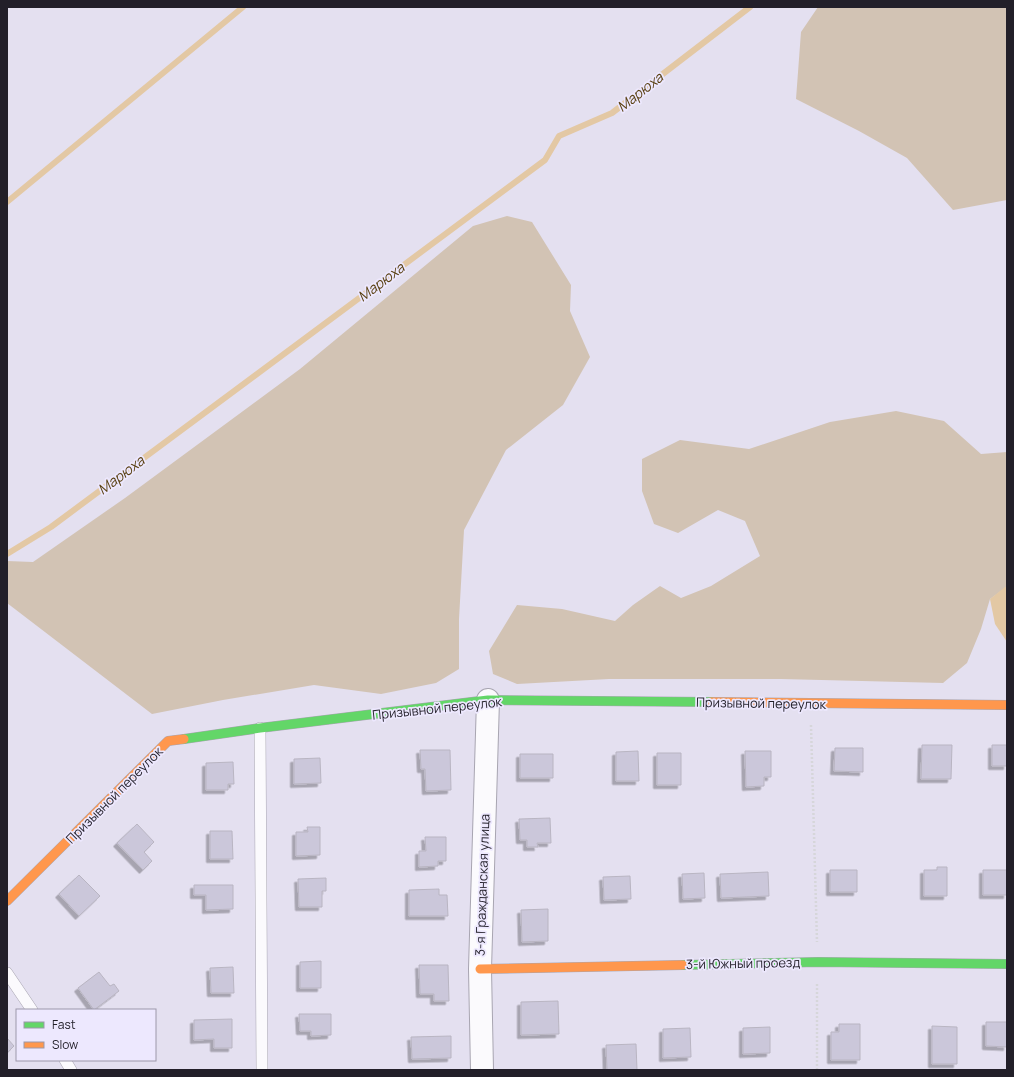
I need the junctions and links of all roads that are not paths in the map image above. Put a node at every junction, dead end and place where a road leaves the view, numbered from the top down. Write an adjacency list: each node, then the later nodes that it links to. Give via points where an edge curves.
1 (488, 700): 2 (street, Призывной переулок); 3 (street, Призывной переулок); 6 (street, 3-я Гражданская улица)
2 (1007, 705)
3 (260, 728): 4 (street, Призывной переулок, via 168,741); 11 (lane)
4 (7, 901)
5 (1007, 964): 6 (street, 3-й Южный проезд, via 818,962)
6 (480, 969): 12 (street, 3-я Гражданская улица)
7 (7, 973): 8 (lane)
8 (31, 1009)
9 (66, 1061): 10 (lane)
10 (71, 1070)
11 (262, 1070)
12 (482, 1070)

